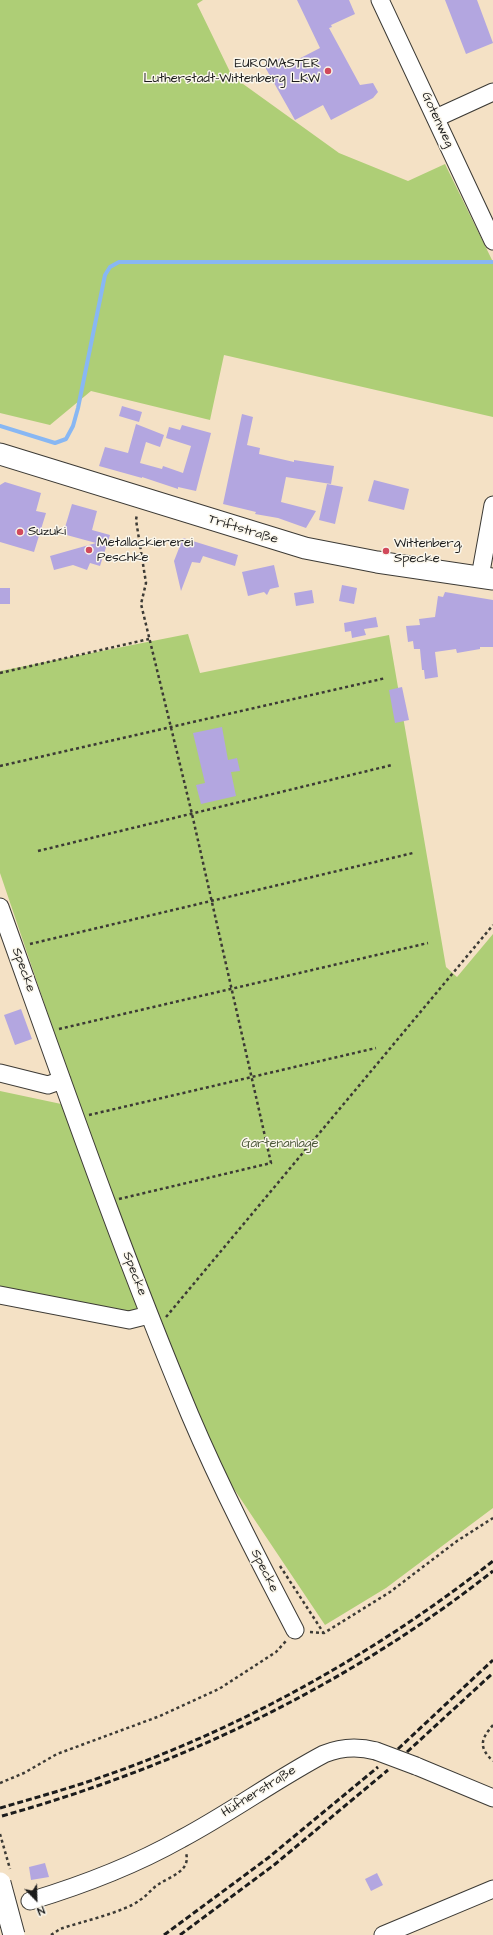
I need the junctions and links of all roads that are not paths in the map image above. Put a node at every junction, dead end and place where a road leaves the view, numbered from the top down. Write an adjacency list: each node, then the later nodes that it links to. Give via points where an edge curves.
1 (380, 0): 3 (street, Gotenweg)
2 (493, 92): 3 (street)
3 (436, 118): 4 (street, Gotenweg)
4 (493, 241)
5 (0, 454): 7 (main road, Triftstraße, via 305,548 377,562)
6 (493, 505): 7 (street)
7 (487, 578)
8 (0, 907): 10 (street, Specke)
9 (0, 1073): 10 (street, via 48,1085)
10 (62, 1080): 12 (street, Specke)
11 (0, 1295): 12 (street, via 129,1320)
12 (152, 1322): 13 (street, Specke, via 215,1469 250,1544)
13 (295, 1630)
14 (493, 1798): 17 (street, Hüfnerstraße, bridge, via 376,1751 352,1747 333,1750 203,1827 143,1859 81,1885)
15 (0, 1883): 18 (main road, bridge)
16 (493, 1889): 19 (street)
17 (30, 1901)
18 (14, 1935)
19 (383, 1935)

